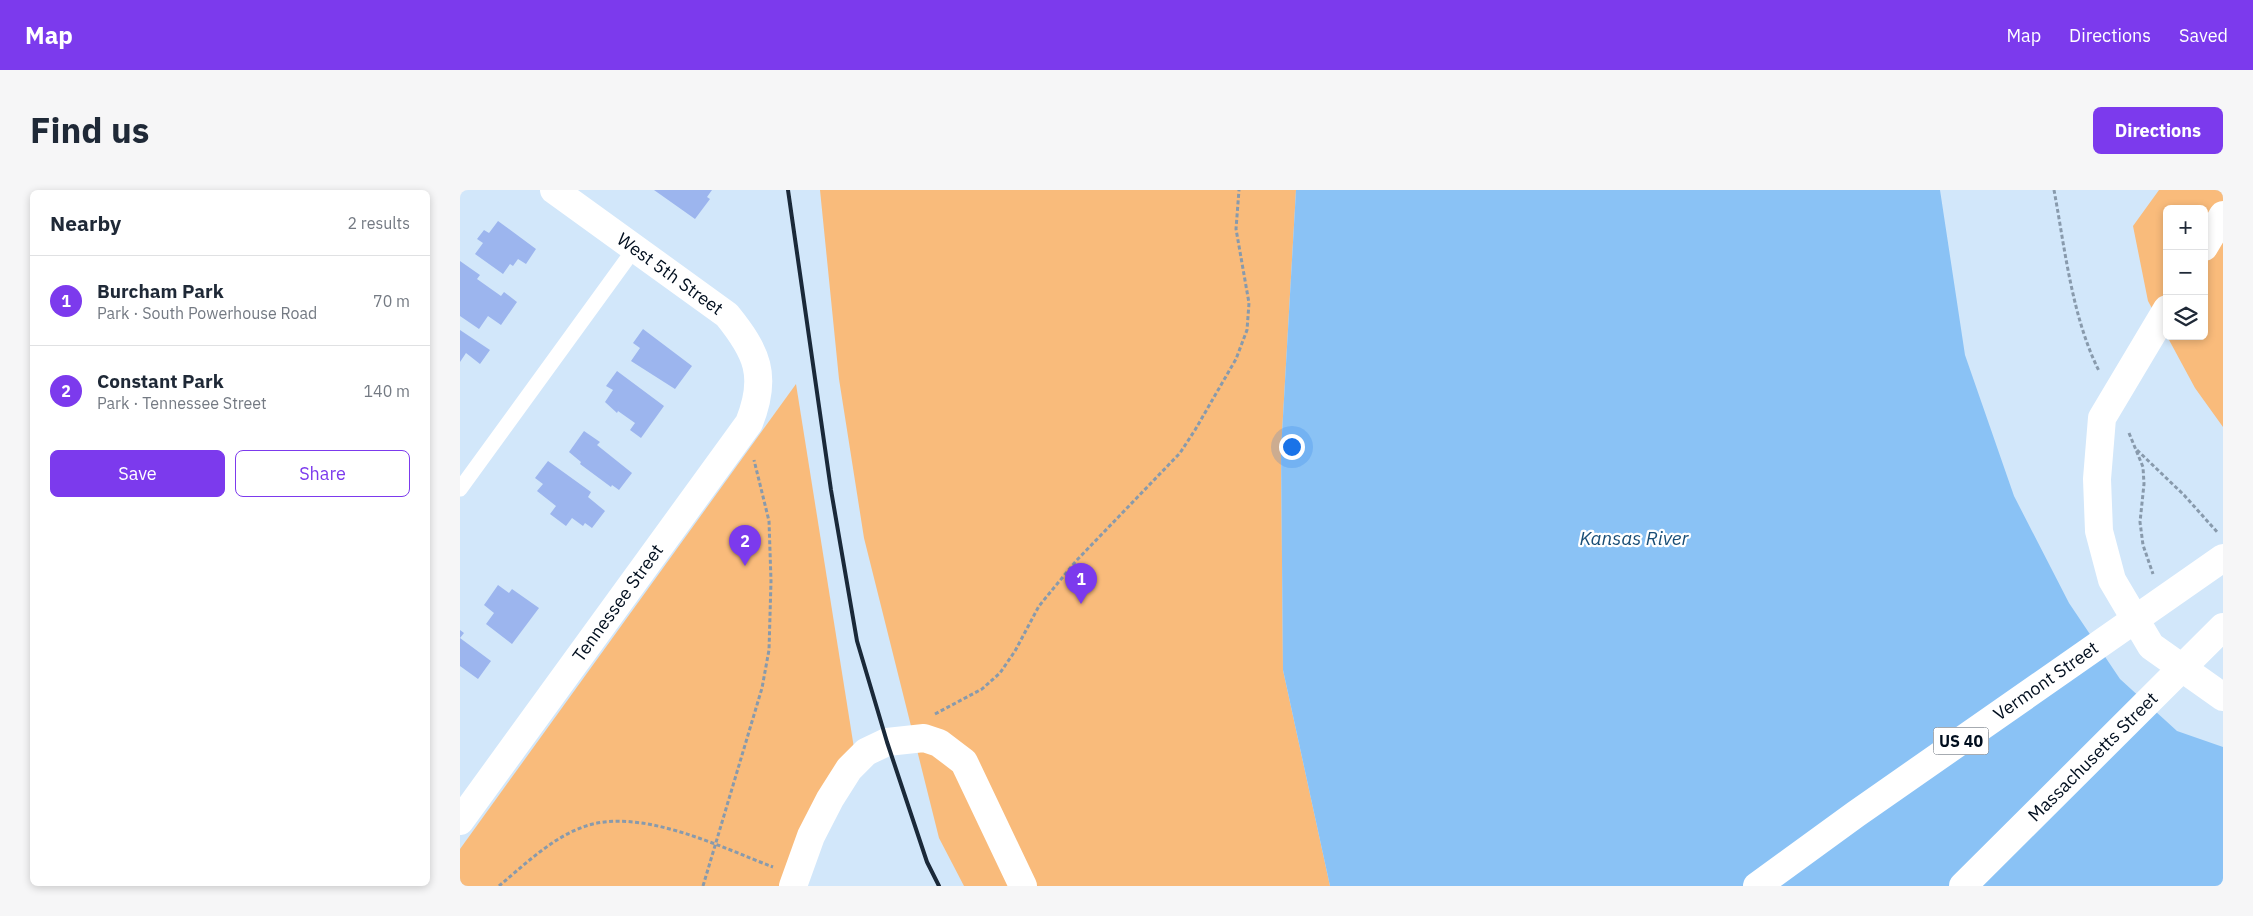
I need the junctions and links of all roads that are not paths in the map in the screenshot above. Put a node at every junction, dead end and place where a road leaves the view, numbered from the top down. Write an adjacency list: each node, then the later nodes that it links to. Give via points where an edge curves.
1 (554, 190): 4 (main road, West 5th Street)
2 (2223, 215): 3 (main road)
3 (2208, 239)
4 (635, 248): 6 (main road, West 5th Street, via 727,316 746,339 756,360); 7 (lane)
5 (2163, 316): 10 (main road, via 2102,418 2097,479 2099,531 2112,580 2151,646)
6 (760, 379): 11 (main road, Tennessee Street, via 756,406 749,423)
7 (460, 489)
8 (2219, 553): 14 (main road, Vermont Street / US 40)
9 (2223, 627): 15 (main road, Massachusetts Street)
10 (2223, 697)
11 (460, 821)
12 (795, 881): 13 (main road, via 811,836 849,770 866,752 887,742 924,738 939,743 964,762)
13 (1023, 886)
14 (1757, 886)
15 (1962, 886)

